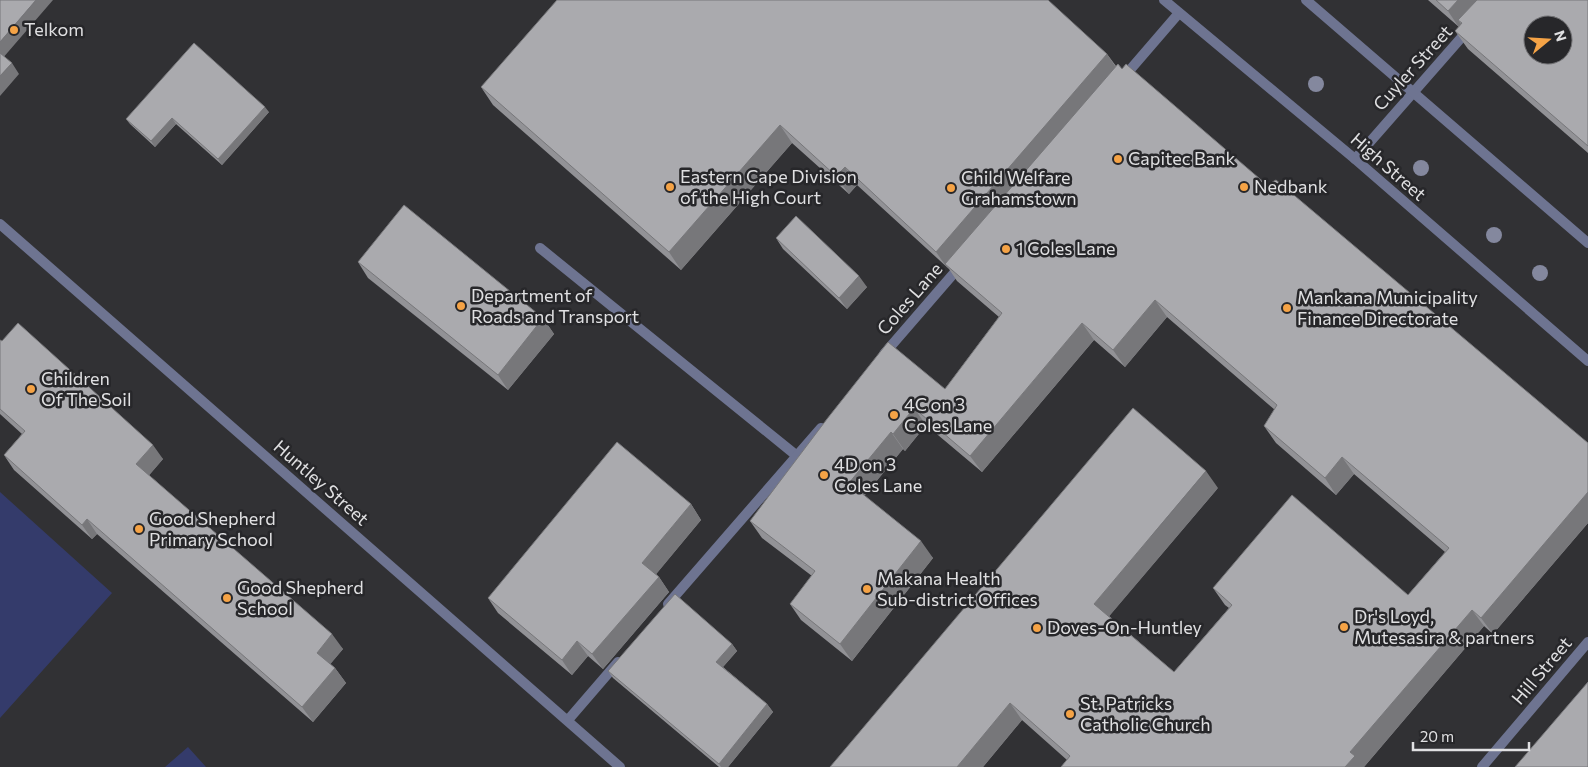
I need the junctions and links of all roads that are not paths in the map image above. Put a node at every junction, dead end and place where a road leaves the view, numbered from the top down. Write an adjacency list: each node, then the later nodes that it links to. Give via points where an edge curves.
1 (1164, 0): 3 (street, High Street)
2 (1306, 0): 6 (street)
3 (1179, 13): 5 (street); 7 (street, High Street)
4 (1477, 21): 6 (street, Cuyler Street)
5 (1114, 88)
6 (1412, 92): 7 (street, Cuyler Street); 9 (street)
7 (1355, 159): 12 (street, High Street)
8 (0, 224): 19 (street, Huntley Street)
9 (1588, 243)
10 (540, 248): 15 (street)
11 (965, 261): 13 (street, Coles Lane)
12 (1588, 361)
13 (874, 366)
14 (829, 418): 15 (street)
15 (797, 456): 16 (street)
16 (659, 614)
17 (1588, 642): 21 (street, Hill Street)
18 (627, 652): 19 (street)
19 (568, 720): 20 (street, Huntley Street)
20 (620, 767)
21 (1482, 767)

